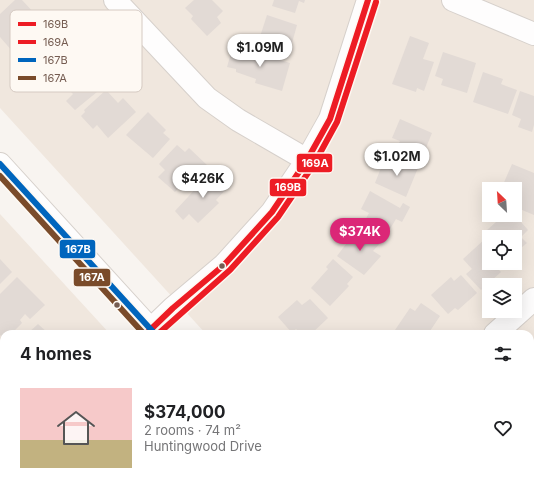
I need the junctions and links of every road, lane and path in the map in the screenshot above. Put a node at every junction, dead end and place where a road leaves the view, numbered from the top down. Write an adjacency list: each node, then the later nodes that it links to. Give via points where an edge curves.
1 (115, 0): 4 (street)
2 (368, 0): 7 (street, via 330,118)
3 (453, 0): 6 (street)
4 (124, 10)
5 (142, 29): 7 (street, via 207,98 233,117)
6 (534, 34)
7 (307, 160): 11 (street, via 272,212 224,265 173,308)
8 (0, 164): 10 (street)
9 (534, 299): 12 (street)
10 (149, 330)
11 (153, 330)
12 (499, 330)

